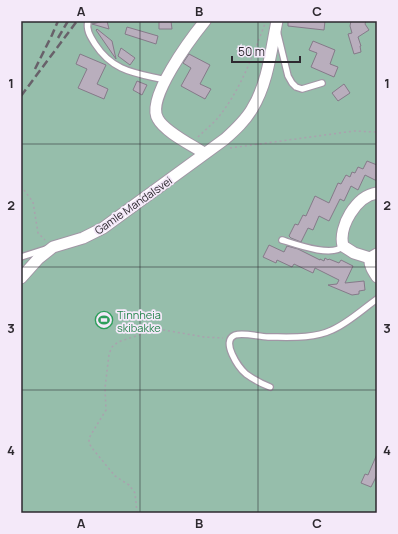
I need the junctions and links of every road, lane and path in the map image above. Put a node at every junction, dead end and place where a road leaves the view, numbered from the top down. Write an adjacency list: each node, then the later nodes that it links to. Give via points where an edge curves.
1 (88, 21): 5 (lane, via 90,36 102,54 114,65)
2 (205, 21): 5 (street)
3 (266, 21): 8 (path, via 251,60 236,89 214,121)
4 (277, 24): 6 (lane, via 288,76 292,83 302,89); 9 (street, Gamle Mandalsvei, via 265,78 252,109 236,130)
5 (165, 80): 8 (street, via 156,103 158,119)
6 (322, 83)
7 (377, 132): 9 (path, via 354,131 232,149)
8 (188, 144): 10 (street)
9 (216, 145): 10 (street, Gamle Mandalsvei)
10 (204, 154): 15 (street, Gamle Mandalsvei, via 103,228 83,238)
11 (21, 186): 15 (path, via 33,202 38,234)
12 (377, 193): 14 (street, via 365,199 349,216 342,233)
13 (282, 240): 14 (lane, via 318,250 337,251)
14 (343, 246): 16 (street, via 354,253)
15 (53, 247): 17 (lane); 19 (street, Gamle Mandalsvei)
16 (374, 256): 18 (street, via 370,262)
17 (21, 257)
18 (377, 277)
19 (21, 278)
20 (377, 299): 21 (lane, via 325,333 267,337 241,334)
21 (231, 338): 22 (lane, via 231,351 238,365 248,375); 23 (path, via 204,337 164,330 148,332 118,342 112,348 107,367 106,410 89,438 89,443 115,476 129,485 135,493)
22 (270, 387)
23 (137, 513)

